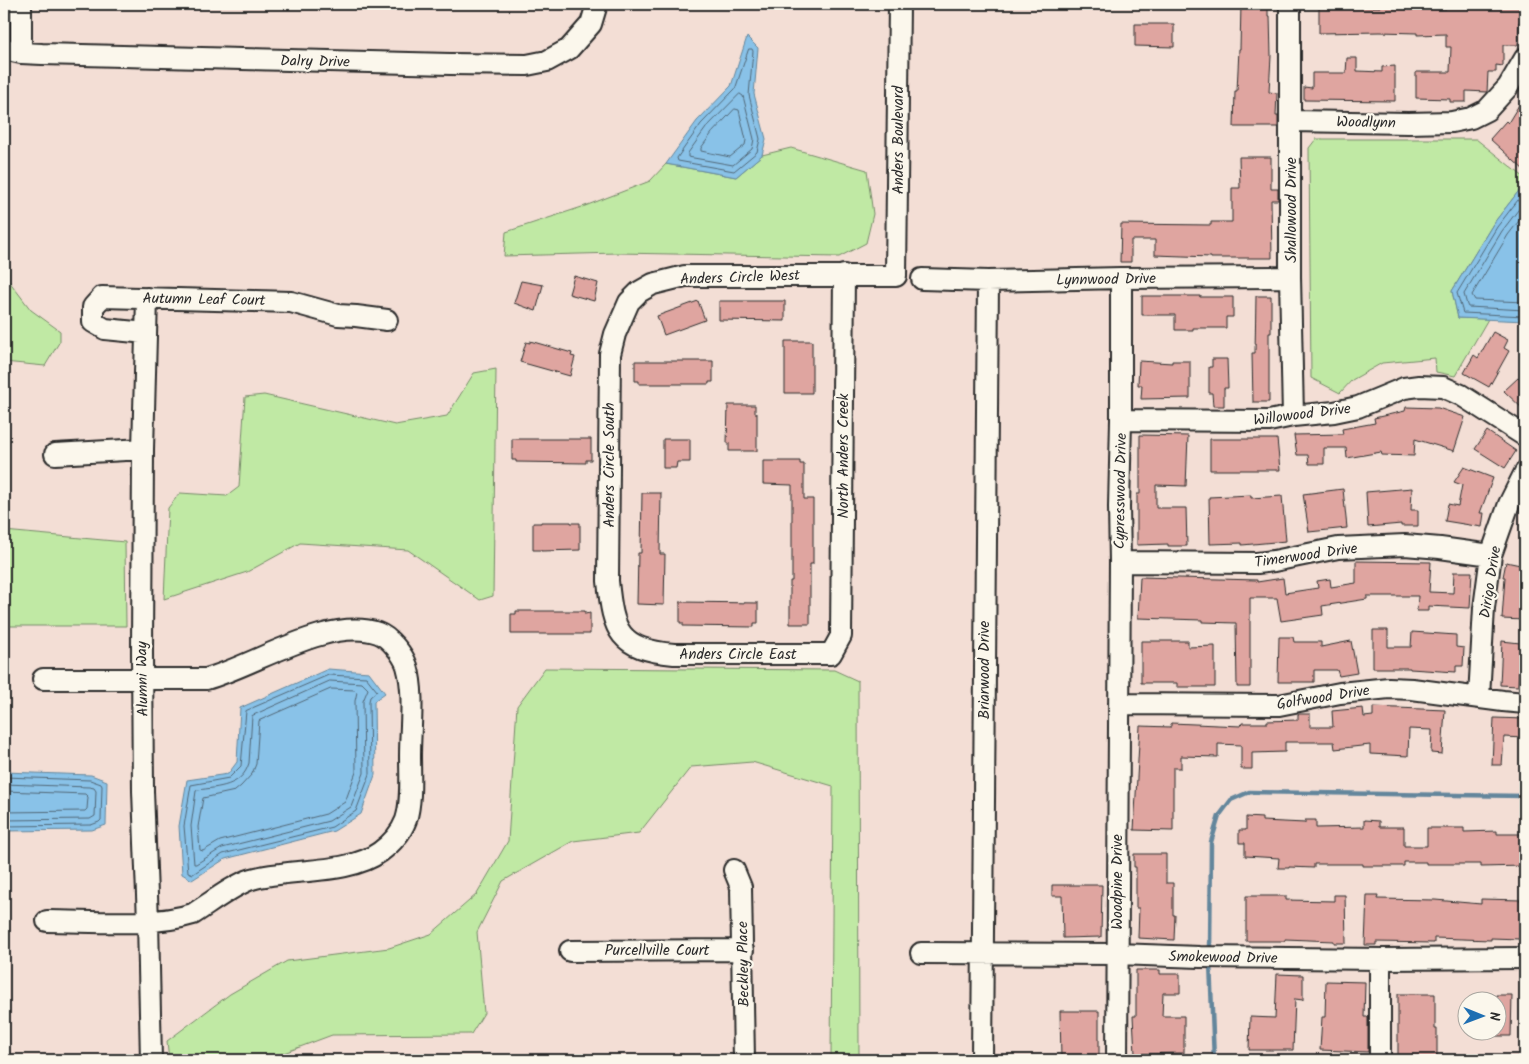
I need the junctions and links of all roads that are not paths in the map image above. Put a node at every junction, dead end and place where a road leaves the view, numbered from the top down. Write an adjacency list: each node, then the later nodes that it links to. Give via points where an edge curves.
1 (21, 4): 5 (street)
2 (597, 4): 5 (street, Dalry Drive, via 590,24 569,49 547,61 527,65)
3 (898, 4): 9 (street, Anders Boulevard)
4 (1290, 4): 7 (street, Shallowood Drive)
5 (13, 51)
6 (1525, 58): 7 (street, Woodlynn, via 1508,88 1486,110 1471,118 1408,123)
7 (1291, 121): 11 (street, Shallowood Drive)
8 (844, 275): 9 (street, Anders Circle West); 14 (street, Anders Circle West, via 685,276 653,284); 26 (street, North Anders Creek)
9 (896, 276)
10 (1121, 278): 11 (street, Lynnwood Drive); 13 (street, Lynnwood Drive); 19 (street, Cypresswood Drive)
11 (1290, 278): 18 (street, Shallowood Drive)
12 (922, 279): 13 (street, Lynnwood Drive)
13 (988, 281): 38 (street, Briarwood Drive)
14 (639, 292): 27 (street, Anders Circle South, via 629,302 610,354 608,581 614,622)
15 (147, 298): 16 (street, Autumn Leaf Court, via 291,302 338,316); 17 (street, Alumni Way); 17 (street, Autumn Leaf Court, via 102,297 93,307 93,322 105,329)
16 (387, 320)
17 (146, 333): 21 (street, Alumni Way)
18 (1293, 416): 19 (street, Willowood Drive, via 1269,421); 20 (street, Willowood Drive, via 1358,407 1404,388 1443,387 1461,394)
19 (1121, 420): 25 (street, Cypresswood Drive)
20 (1525, 436)
21 (143, 449): 22 (street); 28 (street, Alumni Way)
22 (54, 454)
23 (1525, 472): 24 (street, Dirigo Drive, via 1509,504)
24 (1491, 556): 25 (street, Timerwood Drive, via 1405,545 1338,548 1257,563); 30 (street, Dirigo Drive, via 1484,608)
25 (1120, 562): 32 (street, Cypresswood Drive)
26 (841, 636): 27 (street, Anders Circle East, via 831,654 674,654 653,652)
27 (629, 641)
28 (143, 678): 29 (street); 35 (street, Alumni Way); 35 (street, via 206,679 317,636 364,630 380,634 396,645 410,680 411,706 410,792 406,819 394,840 379,853 328,869 249,880 194,914)
29 (43, 679)
30 (1479, 697): 31 (street, Golfwood Drive); 32 (street, Golfwood Drive, via 1389,688 1340,693 1279,705)
31 (1525, 703)
32 (1119, 704): 40 (street, Woodpine Drive)
33 (734, 870): 36 (street, Beckley Place, via 741,887)
34 (47, 921): 35 (street)
35 (148, 921): 43 (street, Alumni Way)
36 (743, 950): 37 (street, Purcellville Court); 44 (street, Beckley Place)
37 (570, 951)
38 (982, 953): 39 (street, Smokewood Drive); 40 (street, Smokewood Drive); 45 (street, Briarwood Drive)
39 (921, 954)
40 (1117, 954): 42 (street, Smokewood Drive); 46 (street, Woodpine Drive)
41 (1525, 958): 42 (street, Smokewood Drive)
42 (1380, 959): 47 (street)
43 (151, 1060)
44 (744, 1060)
45 (982, 1060)
46 (1116, 1060)
47 (1380, 1060)

